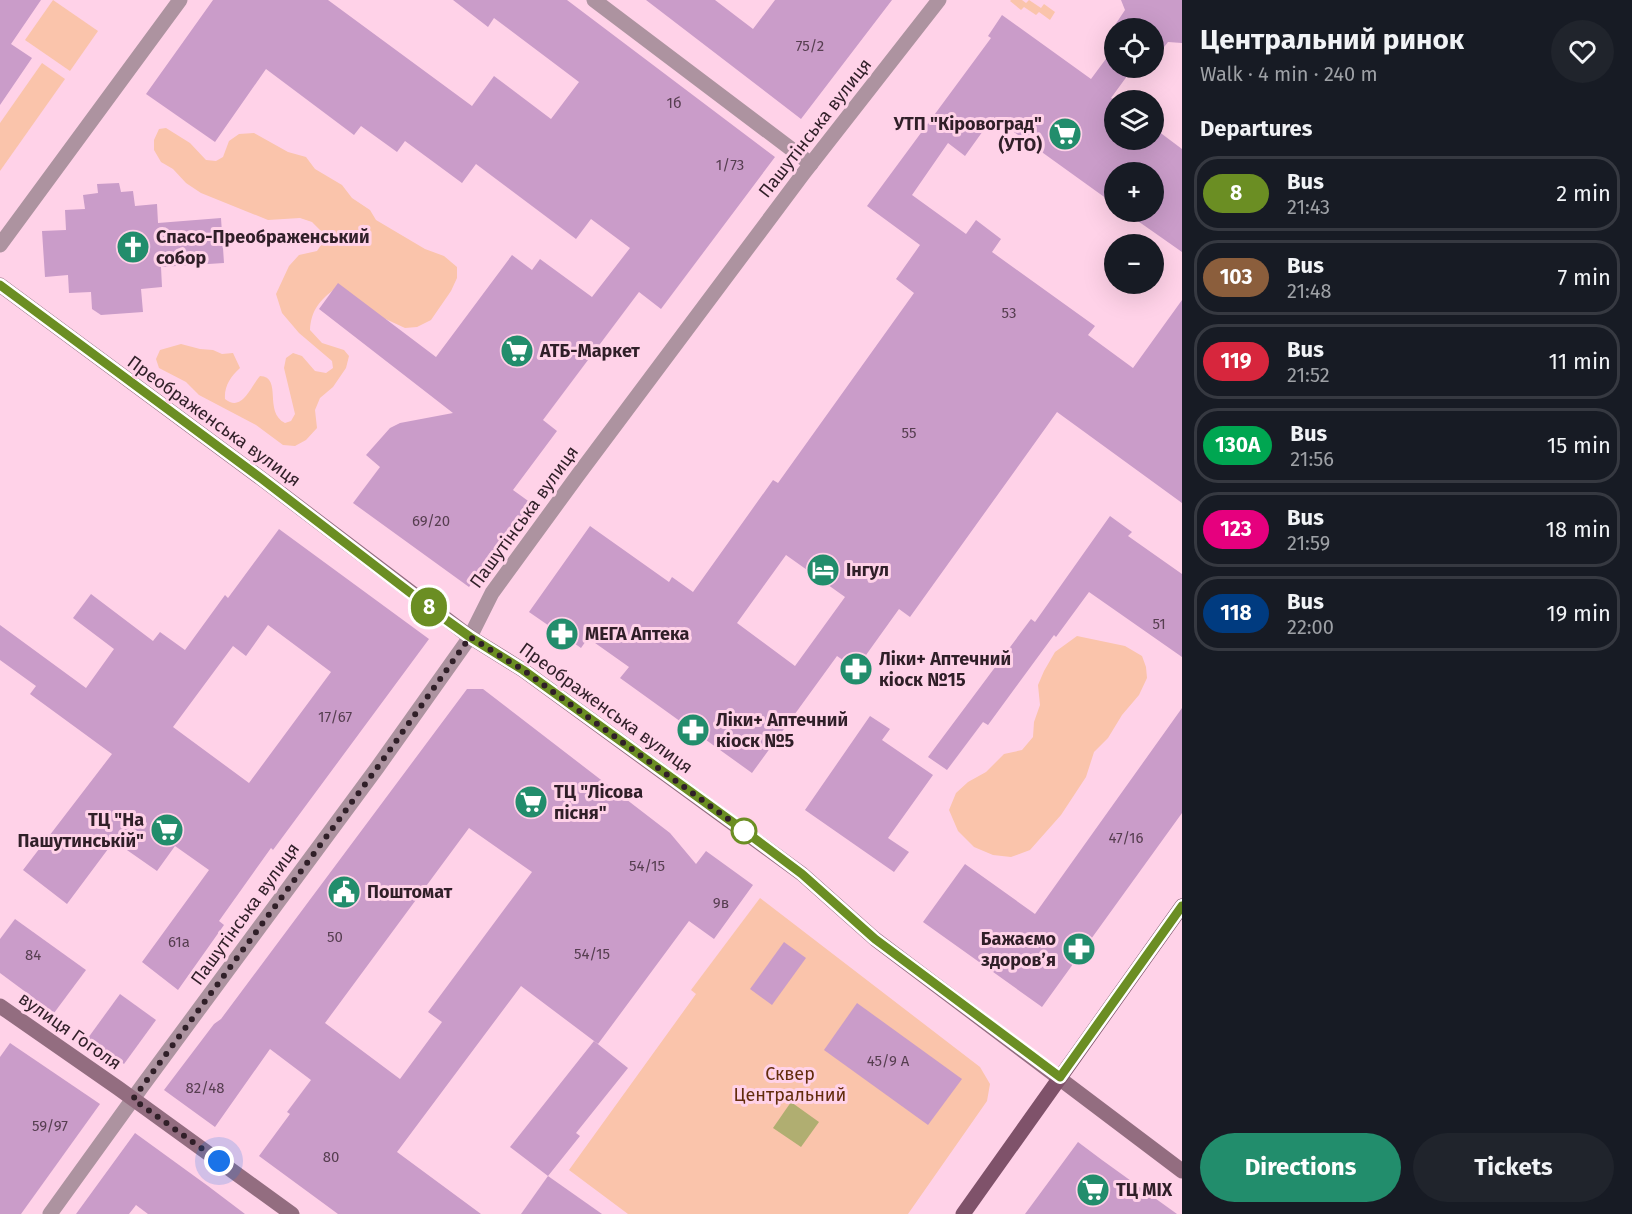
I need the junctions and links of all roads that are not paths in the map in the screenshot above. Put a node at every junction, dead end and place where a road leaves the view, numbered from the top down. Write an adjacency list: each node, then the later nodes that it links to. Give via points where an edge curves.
1 (180, 0): 5 (street)
2 (594, 0): 4 (street)
3 (939, 0): 4 (street, Пашутінська вулиця)
4 (811, 164): 7 (street, Пашутінська вулиця, via 498,584)
5 (0, 245)
6 (0, 285): 7 (main road, Преображенська вулиця)
7 (470, 637): 10 (main road, Преображенська вулиця, via 523,670 746,832 802,874 875,939); 11 (street, Пашутінська вулиця)
8 (1182, 906): 10 (main road)
9 (0, 1006): 11 (main road, вулиця Гоголя)
10 (1060, 1077): 12 (main road, Преображенська вулиця); 15 (main road)
11 (133, 1099): 13 (street, Пашутінська вулиця); 14 (main road, вулиця Гоголя)
12 (1182, 1171)
13 (50, 1214)
14 (292, 1214)
15 (963, 1214)

